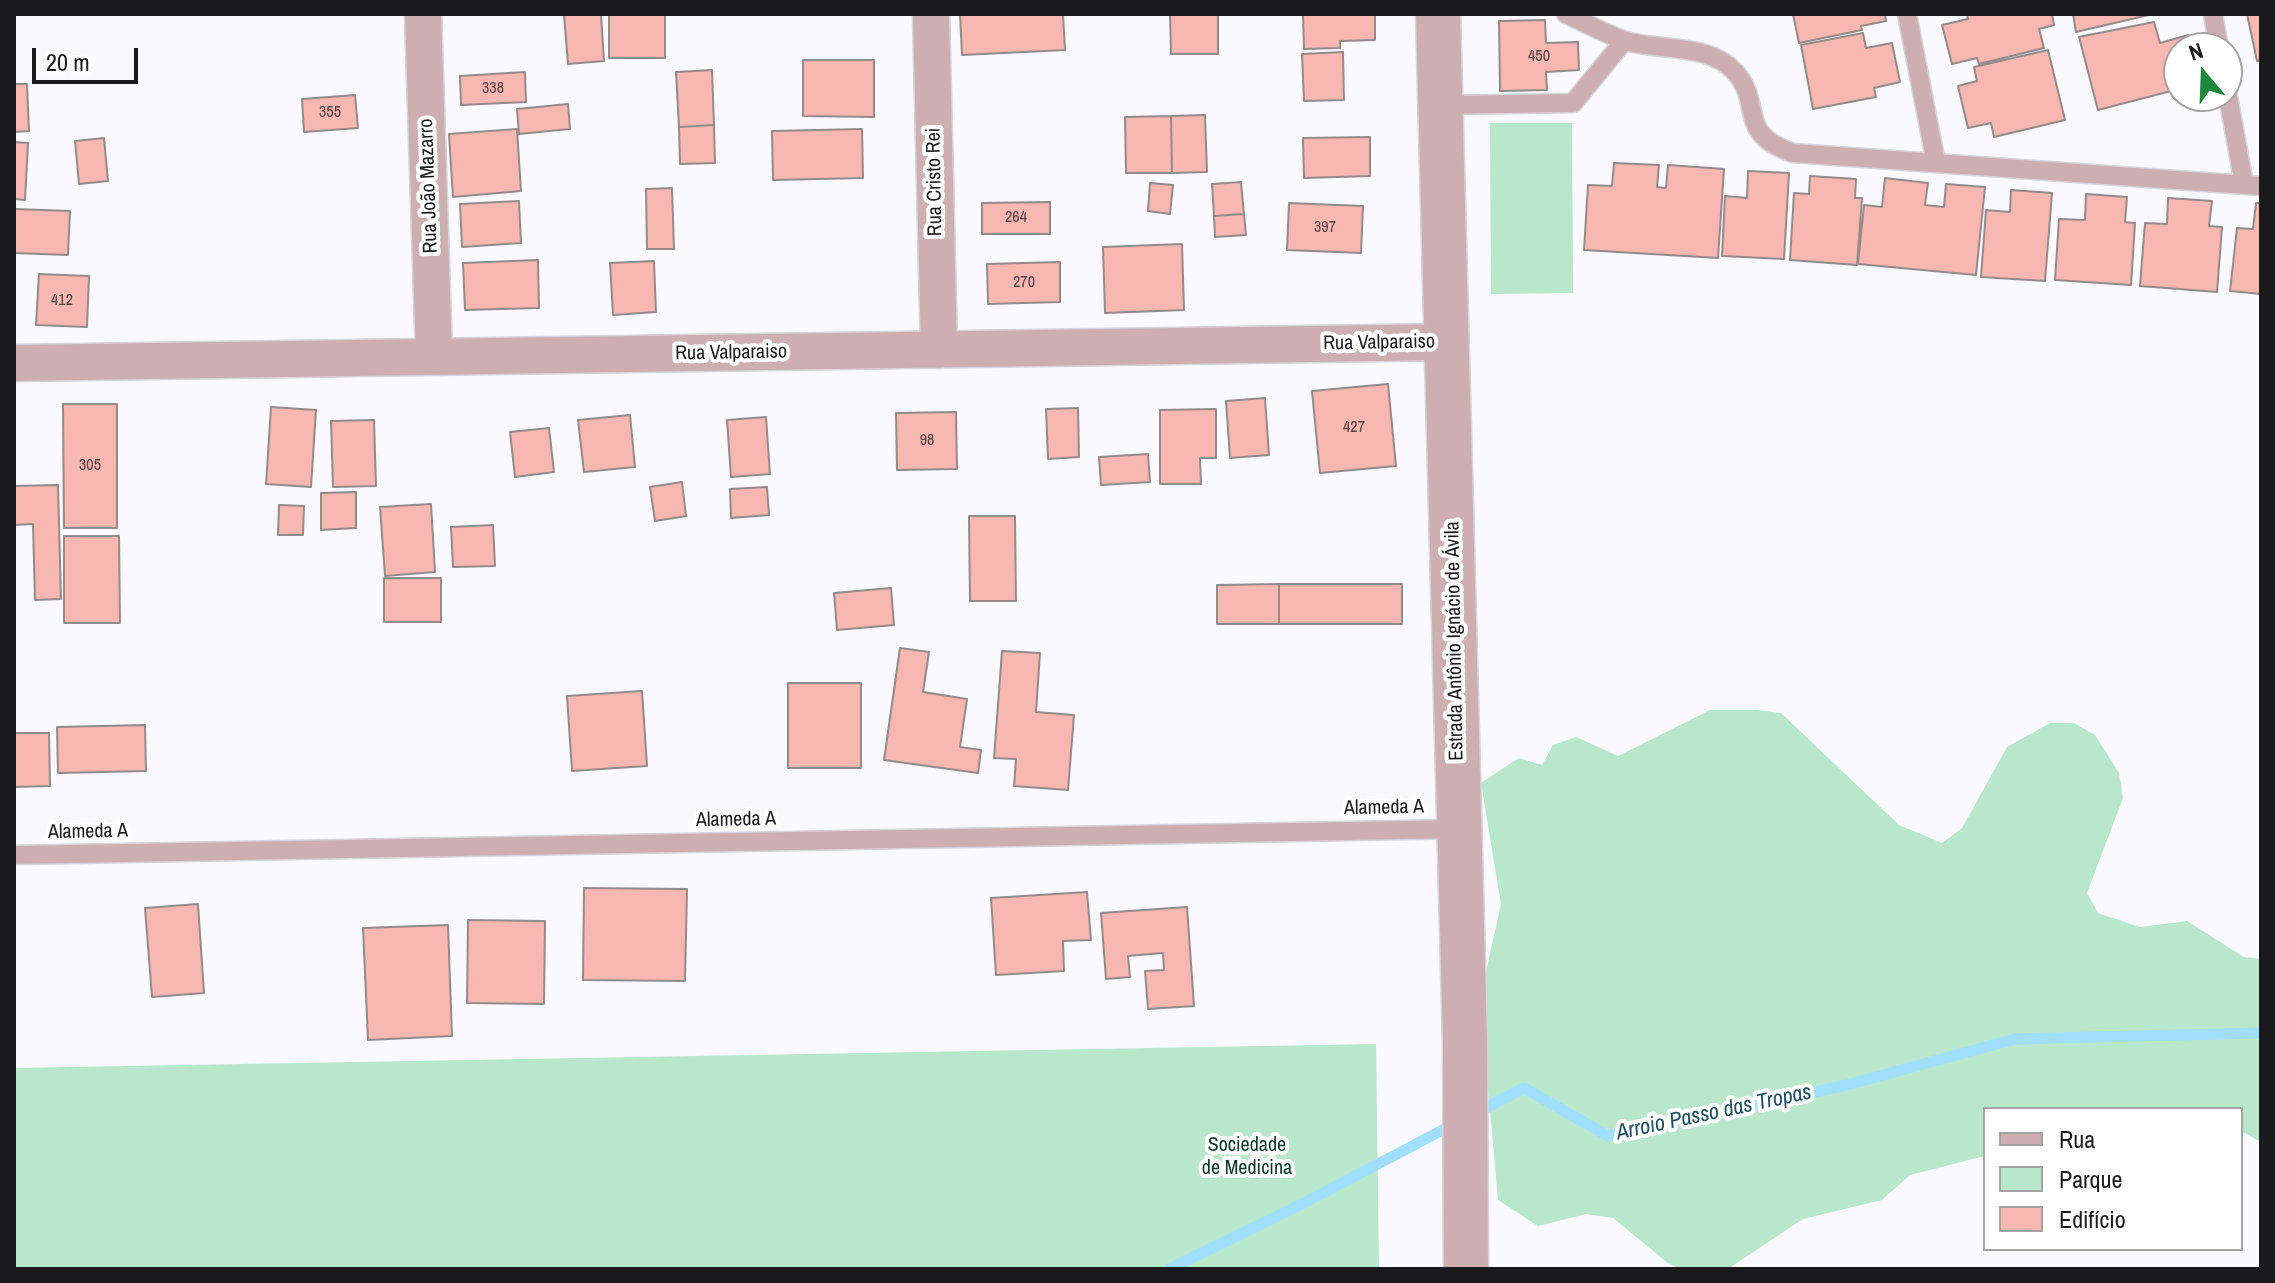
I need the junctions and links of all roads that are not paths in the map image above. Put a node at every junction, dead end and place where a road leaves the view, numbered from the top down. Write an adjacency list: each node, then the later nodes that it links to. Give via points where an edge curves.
1 (423, 14): 13 (street, Rua João Mazarro)
2 (931, 14): 12 (street, Rua Cristo Rei)
3 (1438, 14): 7 (street, Estrada Antônio Ignácio de Ávila)
4 (1566, 14): 6 (lane)
5 (1907, 14): 9 (lane)
6 (1624, 41): 7 (lane, via 1573,103); 9 (lane, via 1712,56 1735,72 1757,130 1772,146 1793,153)
7 (1441, 105): 11 (street, Estrada Antônio Ignácio de Ávila)
8 (2233, 112): 10 (lane)
9 (1936, 163): 10 (lane)
10 (2252, 185)
11 (1448, 342): 12 (street, Rua Valparaiso); 15 (street, Estrada Antônio Ignácio de Ávila)
12 (939, 350): 13 (street, Rua Valparaiso)
13 (434, 357): 14 (street, Rua Valparaiso)
14 (14, 363)
15 (1460, 829): 16 (lane, Alameda A); 17 (street, Estrada Antônio Ignácio de Ávila)
16 (14, 855)
17 (1466, 1269)

